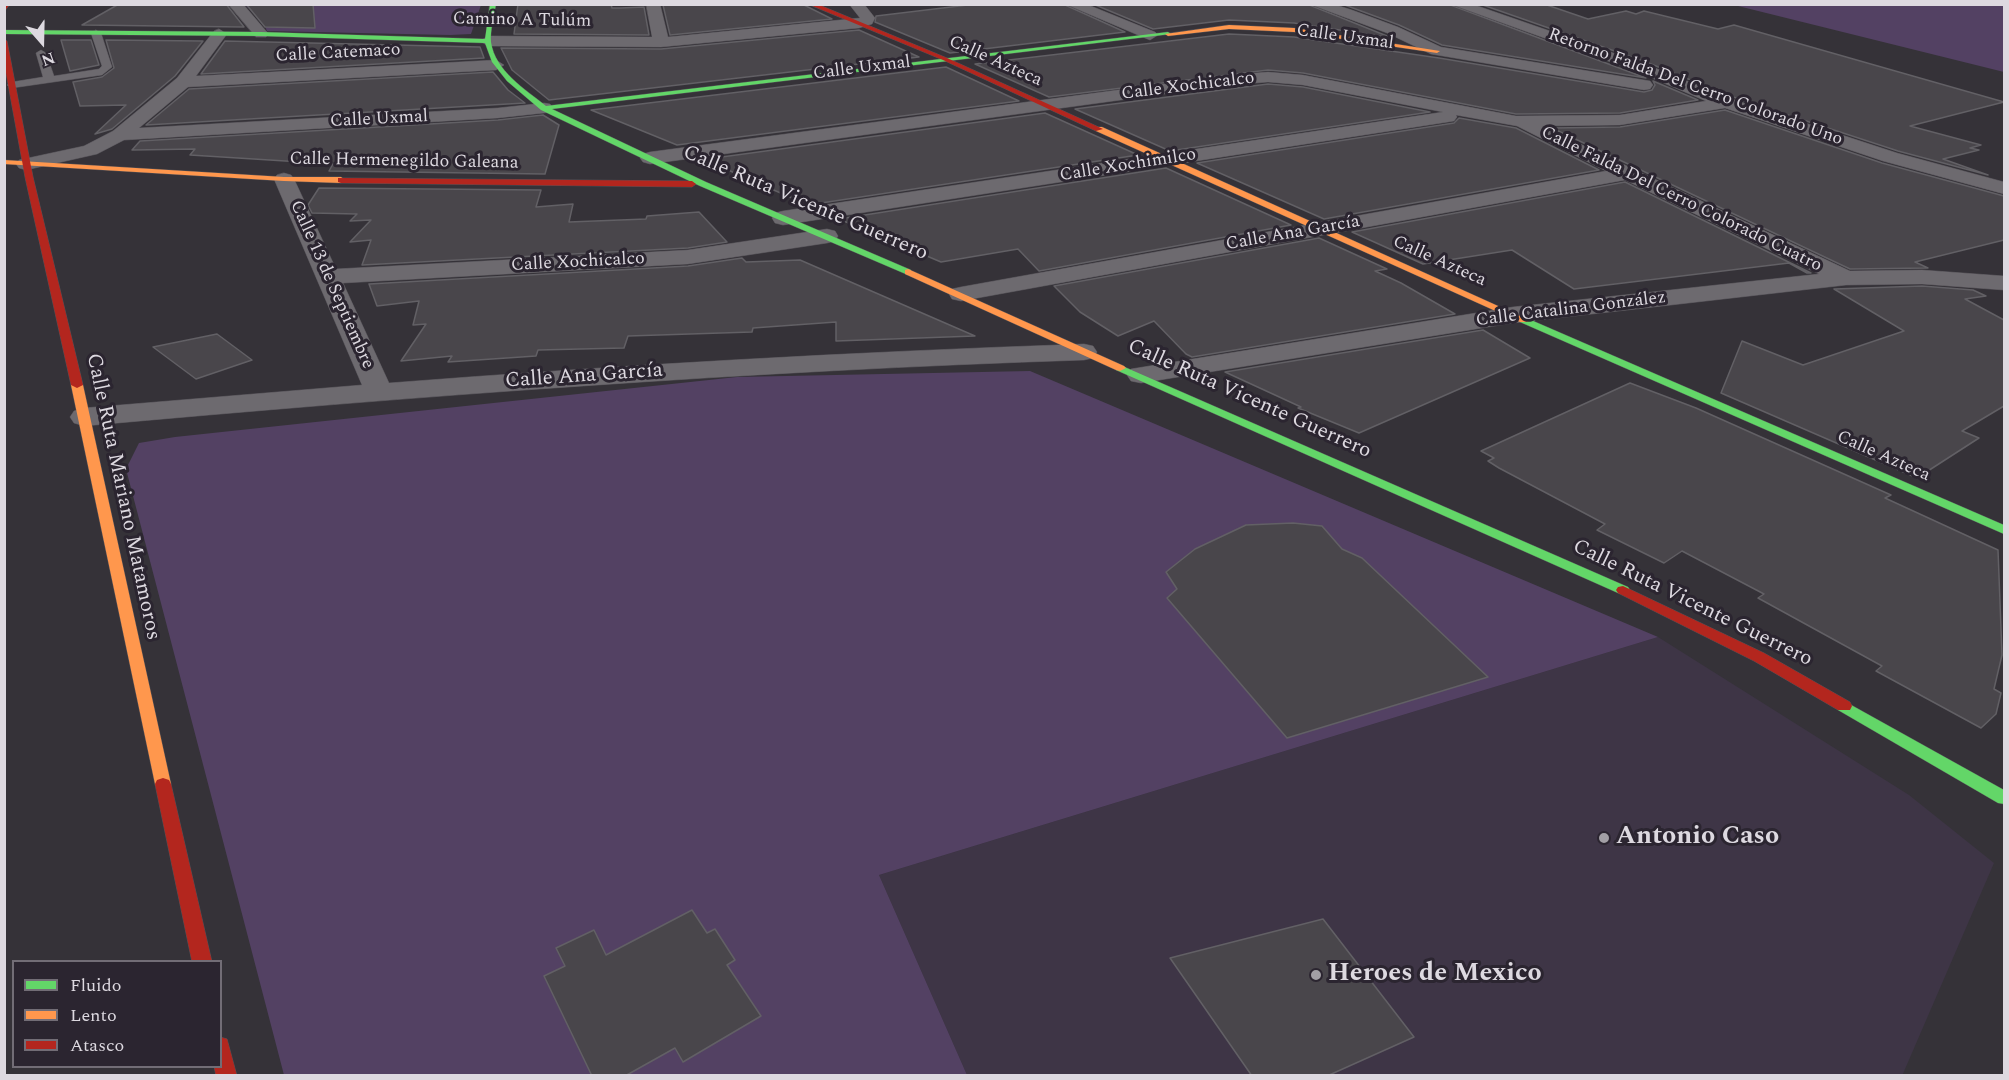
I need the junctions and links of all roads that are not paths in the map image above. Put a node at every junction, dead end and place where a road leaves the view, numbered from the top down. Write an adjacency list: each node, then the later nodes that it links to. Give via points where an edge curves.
1 (7, 4): 10 (main road)
2 (235, 4): 15 (street)
3 (493, 4): 18 (main road)
4 (653, 4): 19 (street)
5 (811, 4): 11 (main road, Calle Azteca)
6 (856, 4): 11 (street, via 868,18)
7 (1072, 4): 16 (street)
8 (1316, 4): 20 (street, via 1413,38)
9 (1456, 4): 27 (street, Retorno Falda Del Cerro Colorado Uno, via 1639,67)
10 (4, 10)
11 (859, 24): 19 (street, Camino A Tulúm); 22 (main road, Calle Azteca)
12 (4, 33): 13 (main road, Camino A Tulúm)
13 (96, 33): 14 (main road, Camino A Tulúm); 24 (lane, via 107,67 102,72)
14 (219, 34): 15 (main road, Camino A Tulúm); 25 (street)
15 (261, 34): 18 (main road, Camino A Tulúm)
16 (1150, 35): 20 (main road, Calle Uxmal, via 1262,27); 22 (main road, Calle Uxmal)
17 (4, 41): 26 (main road, Calle Ruta Mariano Matamoros)
18 (488, 41): 19 (street, Camino A Tulúm); 23 (main road, Calle Ruta Vicente Guerrero)
19 (661, 42)
20 (1437, 51): 27 (street, Calle Uxmal)
21 (41, 53): 24 (lane)
22 (945, 59): 29 (main road, Calle Azteca); 30 (main road, Calle Uxmal)
23 (496, 65): 25 (street, Calle Catemaco); 30 (main road, Calle Ruta Vicente Guerrero)
24 (50, 81): 26 (lane)
25 (183, 82): 33 (street)
26 (12, 86): 37 (main road, Calle Ruta Mariano Matamoros)
27 (1700, 94): 28 (street, Retorno Falda Del Cerro Colorado Uno)
28 (1726, 103): 32 (street, Calle Xochicalco, via 1620,120); 41 (street, Retorno Falda Del Cerro Colorado Uno, via 1890,157)
29 (1048, 106): 31 (street, Calle Xochicalco, via 1268,77 1303,80); 34 (street, Calle Xochicalco); 35 (main road, Calle Azteca)
30 (544, 108): 33 (street, Calle Uxmal); 34 (main road, Calle Ruta Vicente Guerrero)
31 (1474, 113): 32 (street, Calle Xochicalco); 35 (street, Calle Xochimilco)
32 (1516, 121): 38 (street, Calle Falda Del Cerro Colorado Cuatro)
33 (120, 135): 37 (street, Calle Uxmal, via 90,150)
34 (650, 158): 40 (main road, Calle Ruta Vicente Guerrero)
35 (1170, 160): 42 (street, Calle Xochimilco); 43 (main road, Calle Azteca)
36 (4, 162): 37 (main road, Calle Hermenegildo Galeana)
37 (22, 173): 39 (main road, Calle Hermenegildo Galeana, via 105,170); 53 (main road, Calle Ruta Mariano Matamoros)
38 (1626, 174): 43 (street, Calle Ana García); 46 (street, Calle Falda Del Cerro Colorado Cuatro)
39 (284, 179): 40 (main road, Calle Hermenegildo Galeana); 45 (street, Calle 13 de Septiembre)
40 (703, 184): 42 (main road, Calle Ruta Vicente Guerrero)
41 (2004, 188)
42 (783, 218): 44 (main road, Calle Ruta Vicente Guerrero)
43 (1322, 229): 48 (street, Calle Ana García); 49 (main road, Calle Azteca)
44 (827, 236): 45 (street, Calle Xochicalco, via 688,257); 48 (main road, Calle Ruta Vicente Guerrero)
45 (328, 277): 52 (street, Calle 13 de Septiembre)
46 (1846, 278): 47 (street, Calle Catalina González); 49 (street, Calle Catalina González)
47 (2004, 283)
48 (961, 294): 50 (main road, Calle Ruta Vicente Guerrero)
49 (1513, 315): 51 (street, Calle Catalina González); 54 (main road, Calle Azteca)
50 (1084, 352): 51 (main road, Calle Ruta Vicente Guerrero); 52 (street, Calle Ana García, via 891,357)
51 (1141, 375): 55 (main road, Calle Ruta Vicente Guerrero, via 1660,608 1759,657)
52 (379, 390): 53 (street, Calle Ana García)
53 (84, 417): 56 (main road, Calle Ruta Mariano Matamoros)
54 (2004, 530)
55 (2004, 798)
56 (202, 960)
57 (222, 1055): 58 (main road)
58 (227, 1076)

